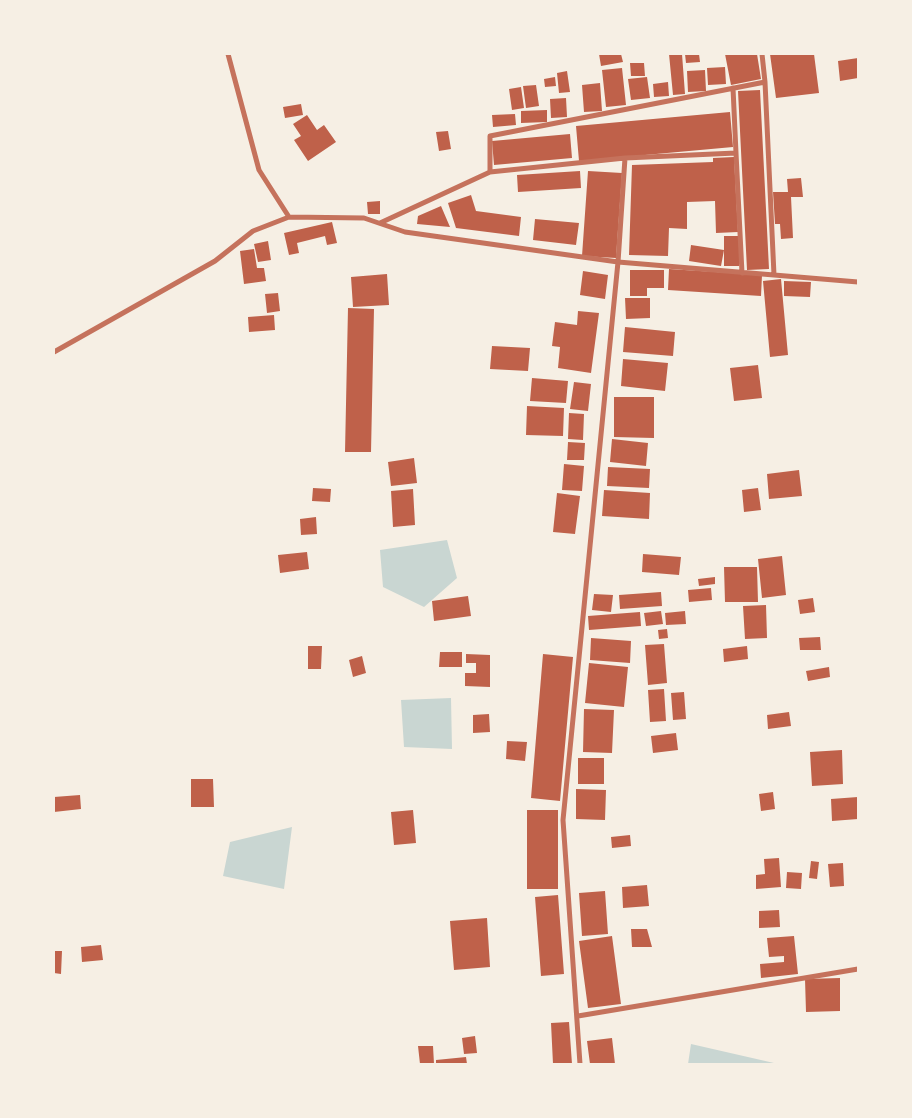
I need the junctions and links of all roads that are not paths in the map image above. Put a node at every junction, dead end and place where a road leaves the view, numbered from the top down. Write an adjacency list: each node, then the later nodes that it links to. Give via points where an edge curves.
1 (228, 54): 8 (street, via 259,170)
2 (762, 54): 3 (street)
3 (765, 82): 4 (street); 12 (street)
4 (733, 88): 5 (street); 7 (street, via 490,136)
5 (736, 153): 6 (street); 11 (street)
6 (625, 158): 7 (street); 10 (street)
7 (490, 172): 9 (street)
8 (289, 217): 9 (street, via 364,218); 14 (street, via 253,231 215,261)
9 (379, 224): 10 (street, via 405,232)
10 (618, 262): 11 (street); 16 (street, via 563,820)
11 (742, 273): 12 (street)
12 (774, 275): 13 (street)
13 (858, 282)
14 (54, 352)
15 (858, 969): 16 (street)
16 (578, 1016): 17 (street)
17 (580, 1064)

